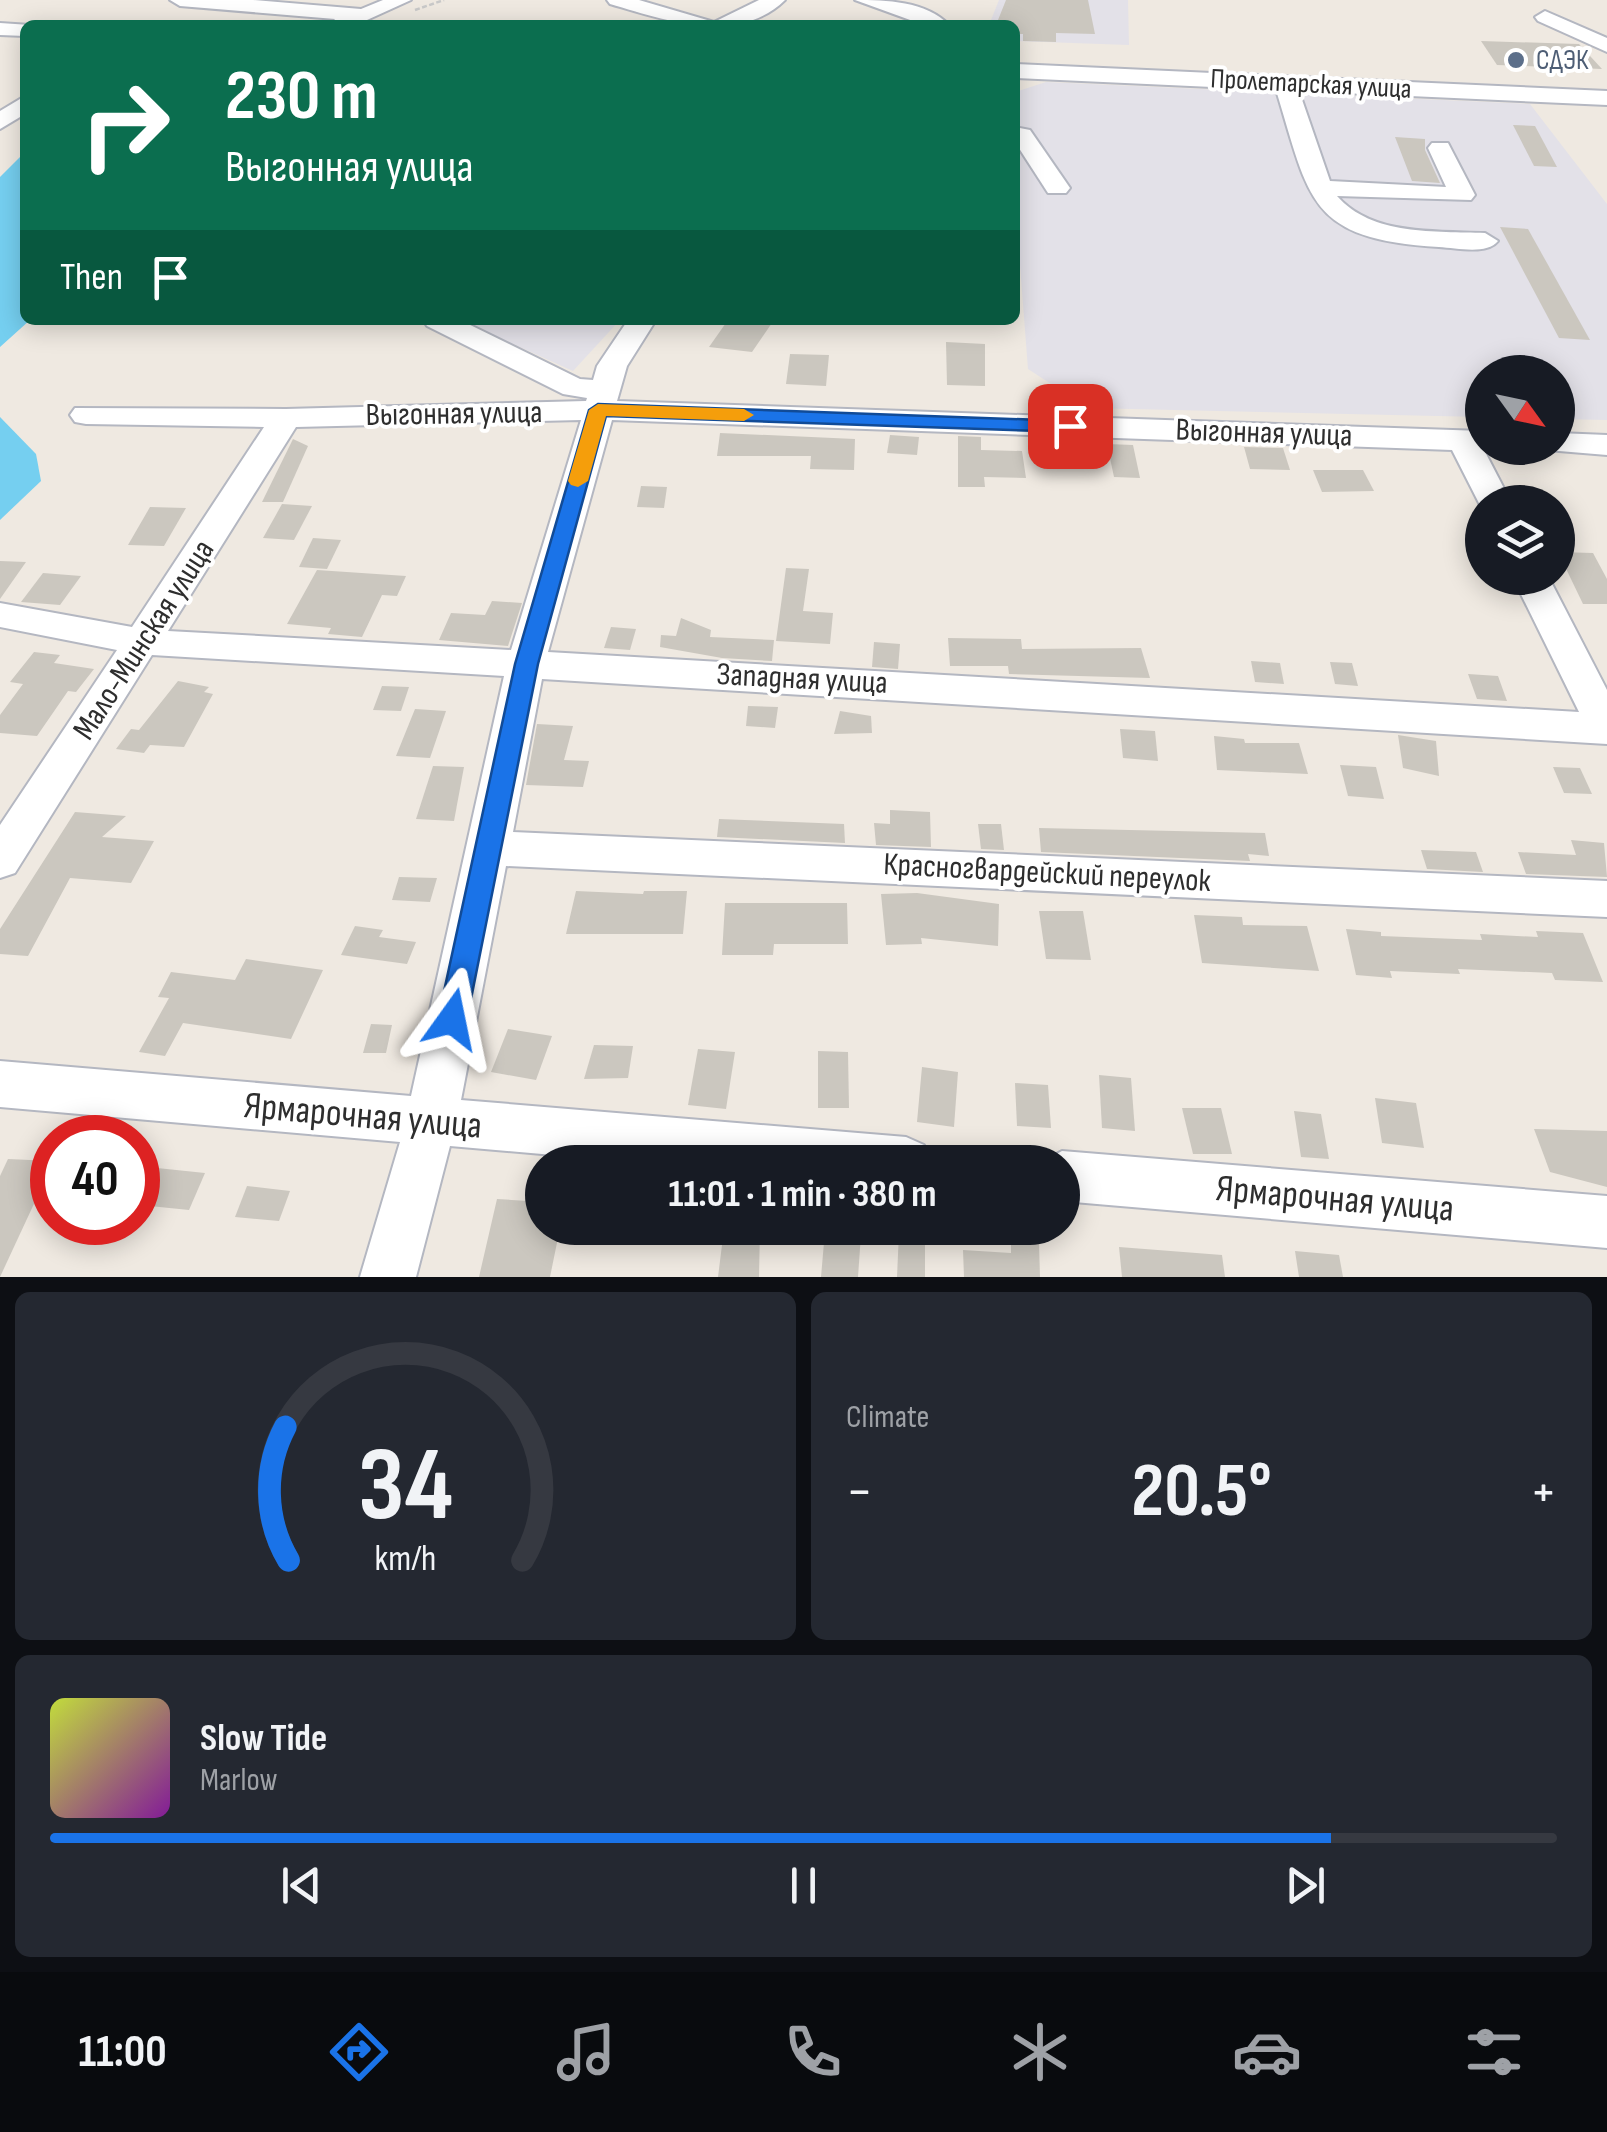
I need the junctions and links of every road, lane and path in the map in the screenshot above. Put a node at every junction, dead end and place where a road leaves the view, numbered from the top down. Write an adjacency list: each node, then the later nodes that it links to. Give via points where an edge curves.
1 (180, 0): 2 (street)
2 (190, 0): 7 (street)
3 (401, 0): 7 (street)
4 (617, 0): 10 (street)
5 (775, 0): 11 (street)
6 (865, 0): 12 (street)
7 (363, 15): 9 (street)
8 (1545, 17): 13 (street)
9 (350, 20)
10 (687, 20)
11 (733, 20)
12 (930, 20)
13 (1607, 46)
14 (1020, 72): 15 (street, Пролетарская улица)
15 (1289, 94): 16 (street, Пролетарская улица, via 1327,76); 18 (street); 23 (street)
16 (1607, 98)
17 (20, 107): 19 (street)
18 (1494, 114)
19 (0, 122)
20 (1020, 134): 22 (street)
21 (1440, 148): 23 (street, via 1462,195)
22 (1057, 188)
23 (1323, 188): 24 (street, via 1328,204 1360,224 1410,236)
24 (1485, 241)
25 (447, 325): 27 (street)
26 (639, 325): 27 (street, via 612,366)
27 (602, 400): 29 (street, Выгонная улица); 30 (street, Выгонная улица); 36 (street)
28 (86, 415): 29 (street, Выгонная улица)
29 (286, 418): 35 (street, Мало-Минская улица)
30 (1465, 440)
31 (1575, 444): 32 (street)
32 (1607, 445)
33 (1540, 595): 37 (street)
34 (0, 615): 35 (street, Западная улица)
35 (143, 642): 36 (street, Западная улица); 39 (street, Мало-Минская улица)
36 (526, 664): 37 (street, Западная улица); 38 (street)
37 (1607, 728)
38 (488, 848): 40 (street, Красногвардейский переулок); 42 (street)
39 (0, 861)
40 (1607, 899)
41 (0, 1084): 42 (street, Ярмарочная улица)
42 (431, 1122): 43 (street, Ярмарочная улица); 46 (street)
43 (704, 1145)
44 (1080, 1178): 45 (street, Ярмарочная улица)
45 (1607, 1222)
46 (388, 1277)

